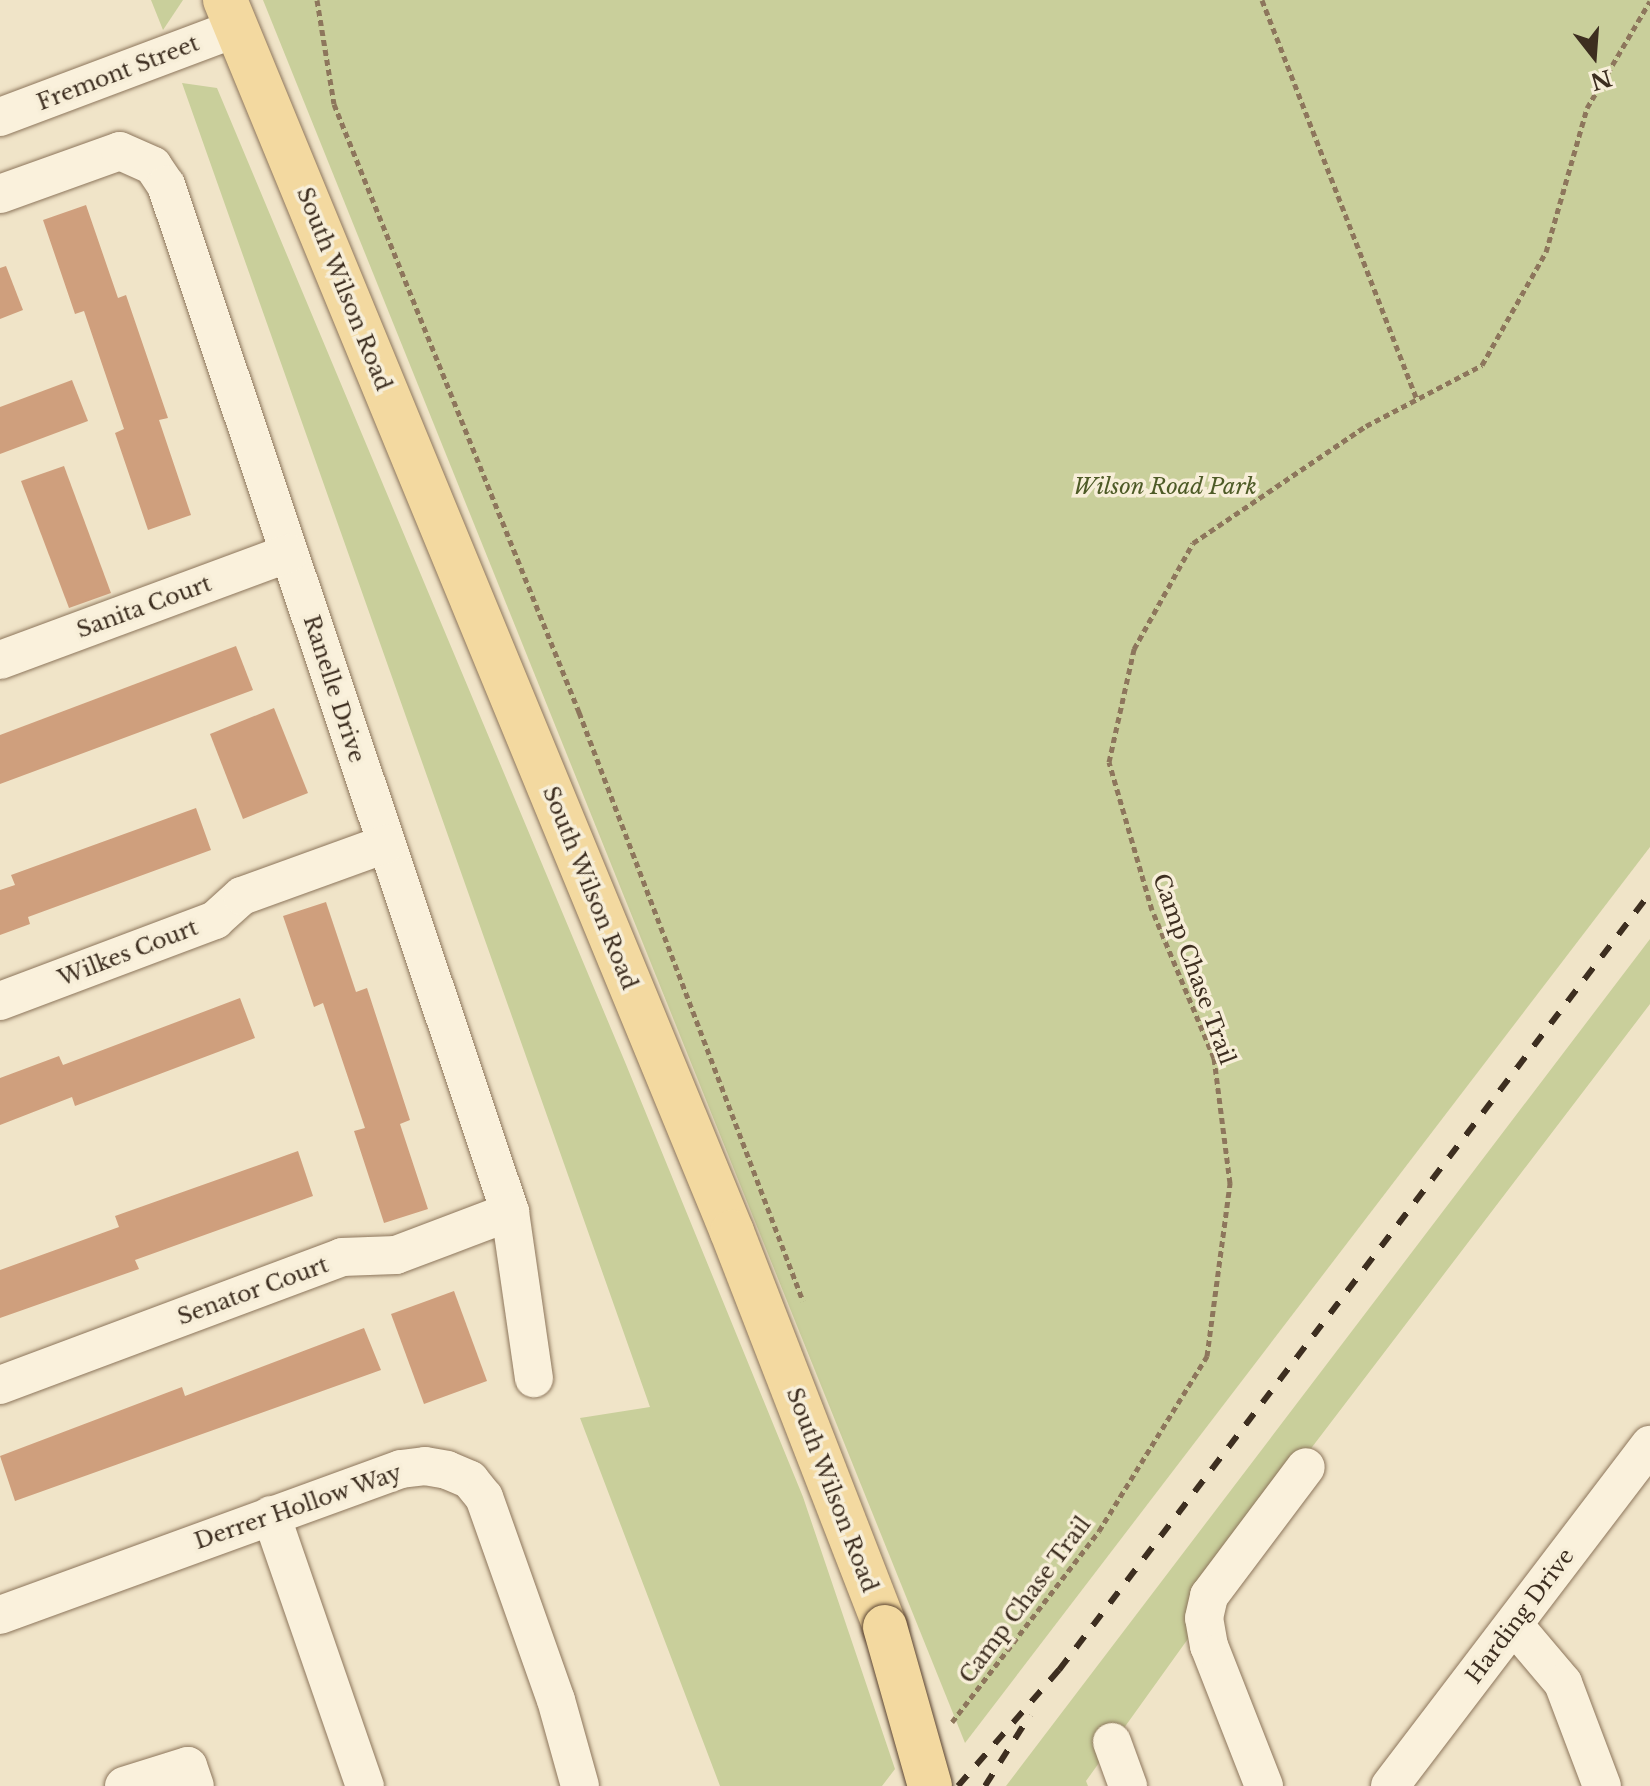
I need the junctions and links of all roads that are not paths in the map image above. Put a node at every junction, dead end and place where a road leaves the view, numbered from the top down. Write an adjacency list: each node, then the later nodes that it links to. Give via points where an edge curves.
1 (231, 14): 2 (street, Fremont Street); 21 (main road, South Wilson Road, bridge, via 732,1232 885,1627)
2 (0, 117)
3 (0, 194): 4 (street, Ranelle Drive, via 120,151 153,166 166,185)
4 (289, 553): 5 (street, Sanita Court); 6 (street, Ranelle Drive)
5 (0, 660)
6 (386, 844): 7 (street, Wilkes Court, via 242,896 215,920); 8 (street, Ranelle Drive)
7 (0, 1001)
8 (510, 1212): 9 (street, Ranelle Drive); 10 (street, Senator Court, via 396,1255 342,1257)
9 (534, 1378)
10 (0, 1385)
11 (1650, 1445): 15 (street, Harding Drive)
12 (1306, 1467): 23 (street, via 1209,1596 1204,1618 1209,1646)
13 (271, 1515): 14 (street, Derrer Hollow Way); 18 (street, Derrer Hollow Way, via 413,1468 447,1470 480,1488 556,1700); 20 (street)
14 (0, 1615)
15 (1514, 1625): 24 (street, Harding Drive); 25 (street, via 1563,1683)
16 (1112, 1742): 22 (street)
17 (192, 1776): 19 (street)
18 (573, 1784)
19 (124, 1786)
20 (365, 1786)
21 (930, 1786)
22 (1128, 1786)
23 (1264, 1786)
24 (1390, 1786)
25 (1602, 1786)

